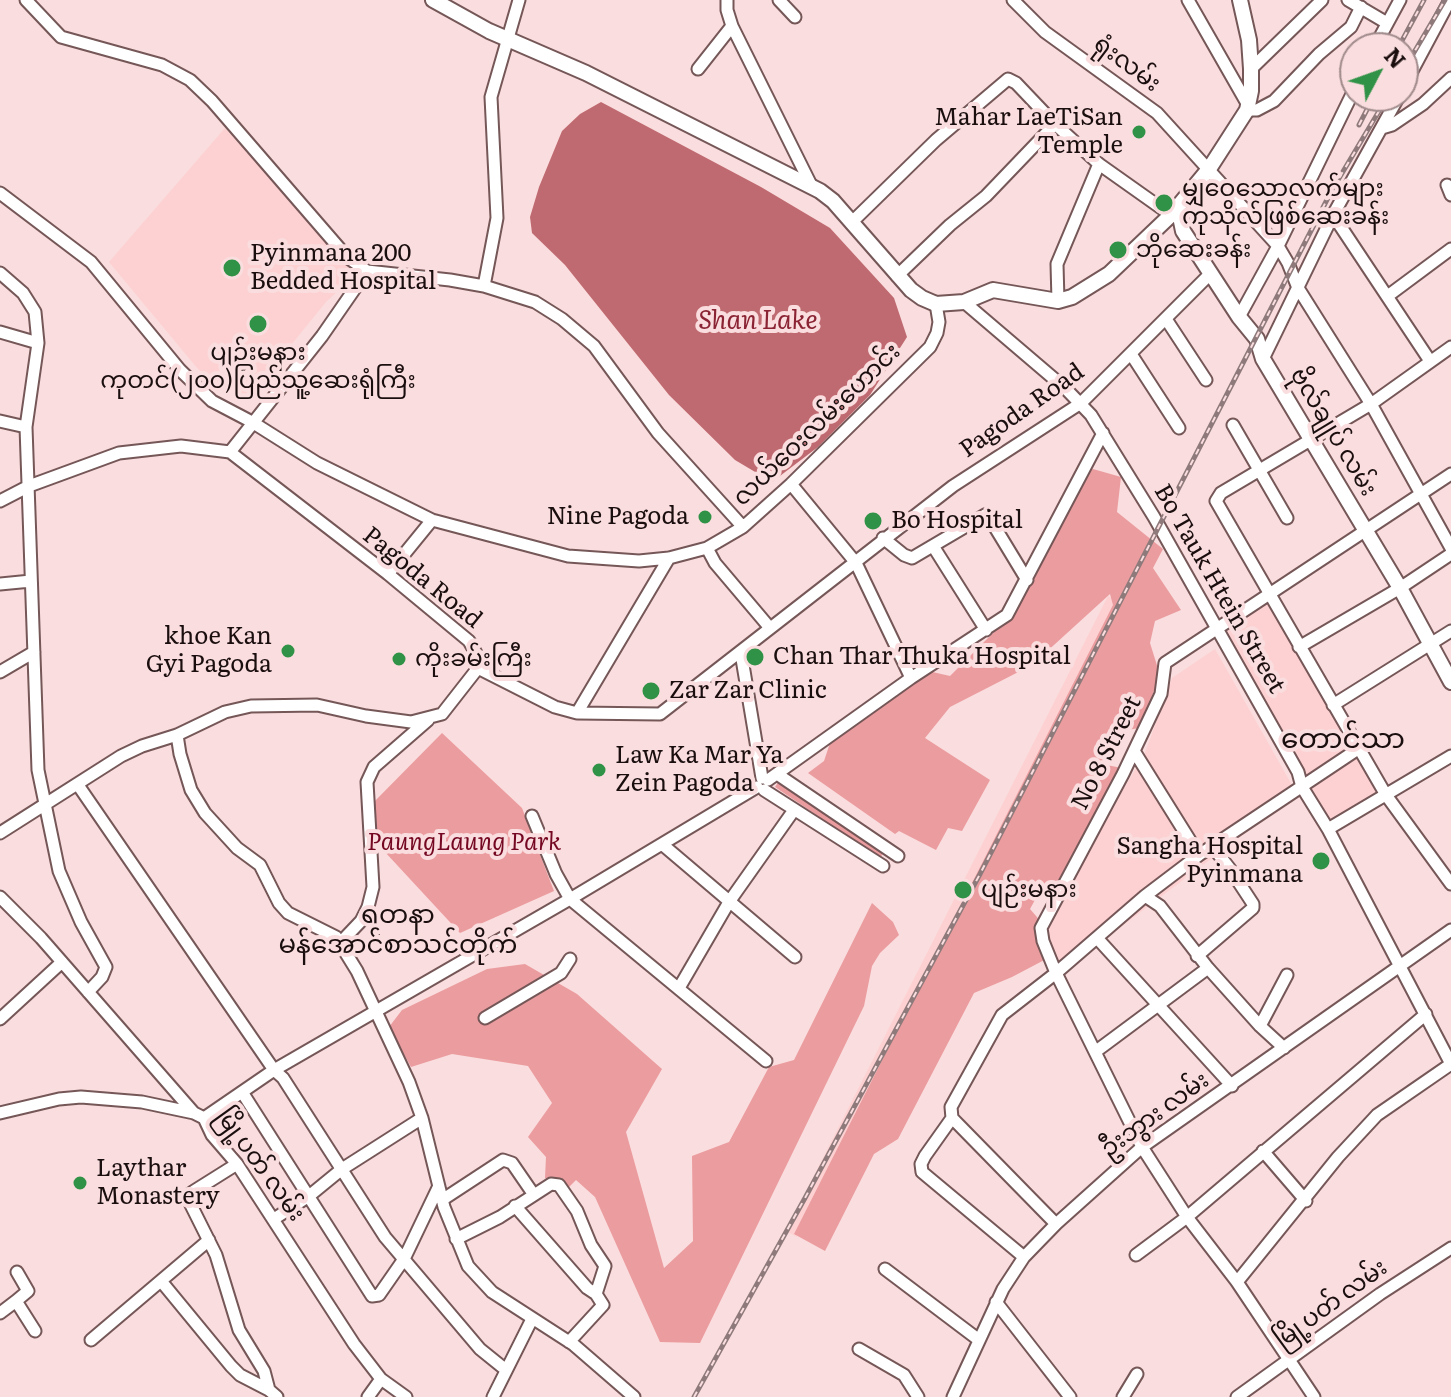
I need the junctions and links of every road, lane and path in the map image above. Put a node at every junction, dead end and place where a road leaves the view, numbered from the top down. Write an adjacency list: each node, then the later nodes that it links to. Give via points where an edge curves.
1 (26, 0): 37 (street, via 61,37 162,65 190,80 347,257)
2 (433, 0): 18 (main road)
3 (519, 0): 18 (street)
4 (727, 0): 16 (street)
5 (779, 0): 14 (street)
6 (1013, 0): 29 (street, ရုံးလမ်း, via 1045,32 1157,113)
7 (1188, 0): 23 (street)
8 (1240, 0): 21 (main road)
9 (1322, 0): 21 (street)
10 (1348, 0): 13 (street)
11 (1400, 0): 15 (street)
12 (1450, 0): 19 (street)
13 (1361, 7): 15 (street); 23 (street, via 1351,27 1274,101 1257,110)
14 (795, 17)
15 (1387, 23): 17 (street)
16 (732, 26): 20 (street); 30 (street)
17 (1382, 32)
18 (506, 39): 30 (main road, via 586,73); 41 (street, via 491,97 497,218)
19 (1419, 58)
20 (698, 69)
21 (1251, 69): 23 (main road)
22 (1451, 78): 27 (street, via 1423,104)
23 (1247, 108): 29 (main road)
24 (1343, 112): 35 (street)
25 (1390, 112): 27 (street)
26 (1055, 124): 28 (street); 34 (street, via 1013,80 1001,82); 40 (street, via 986,196)
27 (1382, 128): 33 (street)
28 (1099, 164): 32 (street); 44 (street, via 1057,264)
29 (1209, 169): 32 (main road); 35 (street, ရုံးလမ်း)
30 (812, 187): 34 (main road)
31 (0, 193): 59 (street, လယ်ဝေးလမ်းဟောင်း, via 91,262 212,401)
32 (1174, 211): 39 (main road, ဗိုလ်ချုပ် လမ်း); 44 (main road, via 1109,274)
33 (1333, 215): 42 (street); 43 (street)
34 (851, 223): 40 (main road)
35 (1278, 246): 42 (street, ရုံးလမ်း); 47 (street)
36 (1451, 249): 43 (street)
37 (367, 271): 41 (street); 59 (street)
38 (0, 273): 50 (street, via 35,312)
39 (1210, 274): 47 (main road, ဗိုလ်ချုပ် လမ်း); 48 (street, Pagoda Road)
40 (897, 276): 46 (main road)
41 (484, 286): 74 (street, via 535,302 594,346 658,433)
42 (1298, 288): 53 (street); 57 (street, ရုံးလမ်း)
43 (1389, 295): 54 (street)
44 (1058, 301): 45 (main road, via 993,290)
45 (964, 302): 46 (main road); 56 (street, Bo Tauk Htein Street)
46 (936, 304): 68 (street, လယ်ဝေးလမ်းဟောင်း, via 939,322 930,347)
47 (1239, 317): 53 (main road, ဗိုလ်ချုပ် လမ်း, via 1257,339)
48 (1166, 319): 52 (street, Pagoda Road); 55 (street)
49 (0, 332): 50 (street)
50 (38, 343): 61 (street)
51 (1451, 347): 54 (street)
52 (1131, 354): 56 (street, Pagoda Road); 62 (street)
53 (1263, 359): 64 (main road, ဗိုလ်ချုပ် လမ်း)
54 (1430, 361): 57 (street)
55 (1206, 380)
56 (1081, 403): 63 (street, Bo Tauk Htein Street); 76 (street, Pagoda Road)
57 (1371, 404): 64 (street); 70 (street, ရုံးလမ်း)
58 (0, 421): 61 (street)
59 (252, 422): 65 (street); 73 (street, လယ်ဝေးလမ်းဟောင်း, via 317,463)
60 (1233, 425): 66 (street)
61 (26, 427): 69 (street)
62 (1179, 428)
63 (1103, 433): 83 (street); 88 (street, Bo Tauk Htein Street)
64 (1312, 437): 66 (street); 75 (main road, ဗိုလ်ချုပ် လမ်း)
65 (230, 452): 69 (street, via 154,447 119,453); 82 (street, Pagoda Road)
66 (1259, 470): 72 (street); 87 (street, via 1218,497)
67 (1451, 474): 70 (street, No 8 Street)
68 (791, 484): 74 (street, လယ်ဝေးလမ်းဟောင်း); 81 (street)
69 (29, 486): 71 (street); 84 (street)
70 (1420, 495): 75 (street, No 8 Street); 79 (street, ရုံးလမ်း)
71 (0, 501)
72 (1287, 518)
73 (432, 520): 80 (street, လယ်ဝေးလမ်းဟောင်း, via 568,556); 82 (street)
74 (743, 527): 78 (street, လယ်ဝေးလမ်းဟောင်း)
75 (1366, 532): 86 (main road, ဗိုလ်ချုပ် လမ်း); 87 (street, No 8 Street)
76 (883, 538): 77 (street, via 912,558); 81 (street, Pagoda Road)
77 (933, 546): 83 (street, via 987,516); 90 (street)
78 (707, 548): 80 (street, လယ်ဝေးလမ်းဟောင်း); 89 (street)
79 (1451, 551): 86 (street)
80 (669, 558): 101 (street)
81 (856, 563): 89 (street, Pagoda Road); 98 (street)
82 (388, 574): 96 (street, Pagoda Road, via 469,641)
83 (1027, 580): 90 (street, via 1007,615)
84 (31, 581): 85 (street); 94 (street)
85 (0, 584)
86 (1400, 588): 92 (main road, ဗိုလ်ချုပ် လမ်း); 93 (street)
87 (1269, 592): 88 (street, No 8 Street); 93 (street)
88 (1217, 627): 105 (street, No 8 Street, via 1165,663 1161,694); 109 (street, Bo Tauk Htein Street)
89 (770, 628): 95 (street, Pagoda Road)
90 (986, 630): 98 (street)
91 (1451, 631): 92 (street)
92 (1431, 644): 99 (main road, ဗိုလ်ချုပ် လမ်း); 100 (street)
93 (1299, 647): 100 (street)
94 (34, 652): 97 (street); 111 (street, via 38,770)
95 (741, 653): 101 (street, Pagoda Road, via 660,714); 107 (street)
96 (478, 668): 101 (street, Pagoda Road); 102 (street, via 442,714)
97 (0, 672)
98 (911, 678): 107 (street)
99 (1451, 682)
100 (1333, 705): 104 (street)
101 (577, 713)
102 (430, 718): 103 (street, via 411,722 317,705 251,706); 128 (street, via 374,767 367,782 373,887 361,921)
103 (177, 735): 108 (street, via 121,756); 128 (street, via 191,790 205,813 260,865 288,913)
104 (1358, 749): 109 (street); 110 (street)
105 (1134, 751): 118 (street); 135 (street, No 8 Street, via 1044,919 1040,934)
106 (1451, 756): 110 (street)
107 (766, 782): 112 (street); 116 (street); 119 (street)
108 (78, 785): 111 (street); 149 (street)
109 (1302, 787): 114 (street, Bo Tauk Htein Street); 117 (street)
110 (1386, 795): 114 (street); 121 (street)
111 (45, 803): 115 (street); 138 (street, via 59,871 106,967)
112 (794, 810): 120 (street); 125 (street)
113 (532, 816): 124 (street)
114 (1328, 829): 133 (street, Bo Tauk Htein Street)
115 (0, 833)
116 (663, 845): 124 (street); 125 (street)
117 (1212, 846): 118 (street); 129 (street, via 1253,908)
118 (1199, 855): 122 (street)
119 (898, 856)
120 (883, 866)
121 (1451, 884)
122 (1145, 896): 127 (street); 129 (street, via 1160,906)
123 (0, 897): 132 (street, မြို့ပတ် လမ်း)
124 (570, 899): 137 (street); 140 (street)
125 (729, 902): 130 (street); 137 (street)
126 (1451, 930): 133 (street, ဦးဘွား လမ်း)
127 (1097, 938): 135 (street); 139 (street)
128 (341, 942): 140 (street)
129 (1197, 956): 134 (street)
130 (795, 957)
131 (570, 959): 142 (street, via 561,973)
132 (62, 962): 138 (street, မြို့ပတ် လမ်း); 143 (street)
133 (1401, 965): 141 (street, Bo Tauk Htein Street); 145 (street, ဦးဘွား လမ်း)
134 (1208, 968): 139 (street); 144 (street)
135 (1056, 973): 146 (street, No 8 Street); 157 (street, via 1002,1015 951,1107)
136 (1287, 975): 144 (street)
137 (679, 988): 147 (street)
138 (88, 992): 155 (street, မြို့ပတ် လမ်း)
139 (1160, 1005): 146 (street); 150 (street)
140 (377, 1010): 149 (street); 156 (street)
141 (1426, 1014): 148 (street, Bo Tauk Htein Street); 159 (street)
142 (485, 1018)
143 (0, 1019)
144 (1260, 1026): 145 (street)
145 (1284, 1048): 150 (street, ဦးဘွား လမ်း)
146 (1095, 1052): 158 (street, No 8 Street)
147 (766, 1061)
148 (1451, 1064): 166 (street, via 1377,1115)
149 (274, 1070): 151 (street); 161 (street)
150 (1232, 1086): 158 (street, ဦးဘွား လမ်း)
151 (242, 1092): 155 (street); 164 (street)
152 (0, 1100): 153 (street)
153 (13, 1110): 154 (street); 155 (street, via 81,1097 142,1102)
154 (0, 1113)
155 (199, 1116): 160 (street, မြို့ပတ် လမ်း)
156 (422, 1118): 161 (street); 162 (street)
157 (952, 1118): 170 (street); 175 (street, via 925,1156 922,1172)
158 (1142, 1147): 168 (street, No 8 Street); 170 (street, ဦးဘွား လမ်း)
159 (1263, 1151): 166 (street); 168 (street)
160 (237, 1164): 169 (street, မြို့ပတ် လမ်း); 172 (street, via 190,1194)
161 (342, 1169): 164 (street); 176 (street)
162 (438, 1188): 165 (street); 176 (street)
163 (534, 1195): 165 (street, via 512,1163 503,1160); 167 (street); 181 (street, via 554,1183 577,1211 605,1266)
164 (309, 1196): 169 (street); 176 (street, via 372,1296 379,1295)
165 (442, 1200): 171 (street)
166 (1306, 1201): 180 (street)
167 (515, 1206): 171 (street); 181 (street)
168 (1187, 1217): 174 (street); 180 (street, No 8 Street)
169 (274, 1219): 194 (street, မြို့ပတ် လမ်း)
170 (1056, 1224): 175 (street, ဦးဘွား လမ်း)
171 (456, 1239): 185 (street, via 473,1273)
172 (209, 1240): 179 (street); 195 (street, via 239,1330)
173 (1451, 1248): 191 (street, မြို့ပတ် လမ်း)
174 (1136, 1255)
175 (1024, 1257): 183 (street, ဦးဘွား လမ်း)
176 (404, 1259): 192 (street, via 480,1349)
177 (885, 1269): 188 (street)
178 (17, 1272): 182 (street, via 28,1291)
179 (161, 1281): 187 (street); 195 (street, via 240,1375)
180 (1237, 1282): 191 (street, No 8 Street)
181 (596, 1294): 189 (street, via 603,1305)
182 (16, 1301): 184 (street); 186 (street)
183 (996, 1302): 188 (street, ဦးဘွား လမ်း); 202 (street)
184 (0, 1313)
185 (532, 1319): 189 (street); 192 (street)
186 (35, 1331)
187 (91, 1340)
188 (979, 1340): 201 (street, ဦးဘွား လမ်း)
189 (569, 1342): 199 (street)
190 (859, 1349): 200 (street, via 904,1375)
191 (1289, 1360): 204 (street, မြို့ပတ် လမ်း); 205 (street, No 8 Street)
192 (506, 1370): 198 (street)
193 (1137, 1374): 203 (street)
194 (381, 1379): 196 (street); 197 (street, မြို့ပတ် လမ်း)
195 (273, 1393)
196 (373, 1395)
197 (406, 1397)
198 (493, 1397)
199 (634, 1397)
200 (918, 1397)
201 (953, 1397)
202 (1070, 1397)
203 (1123, 1397)
204 (1237, 1397)
205 (1314, 1397)

